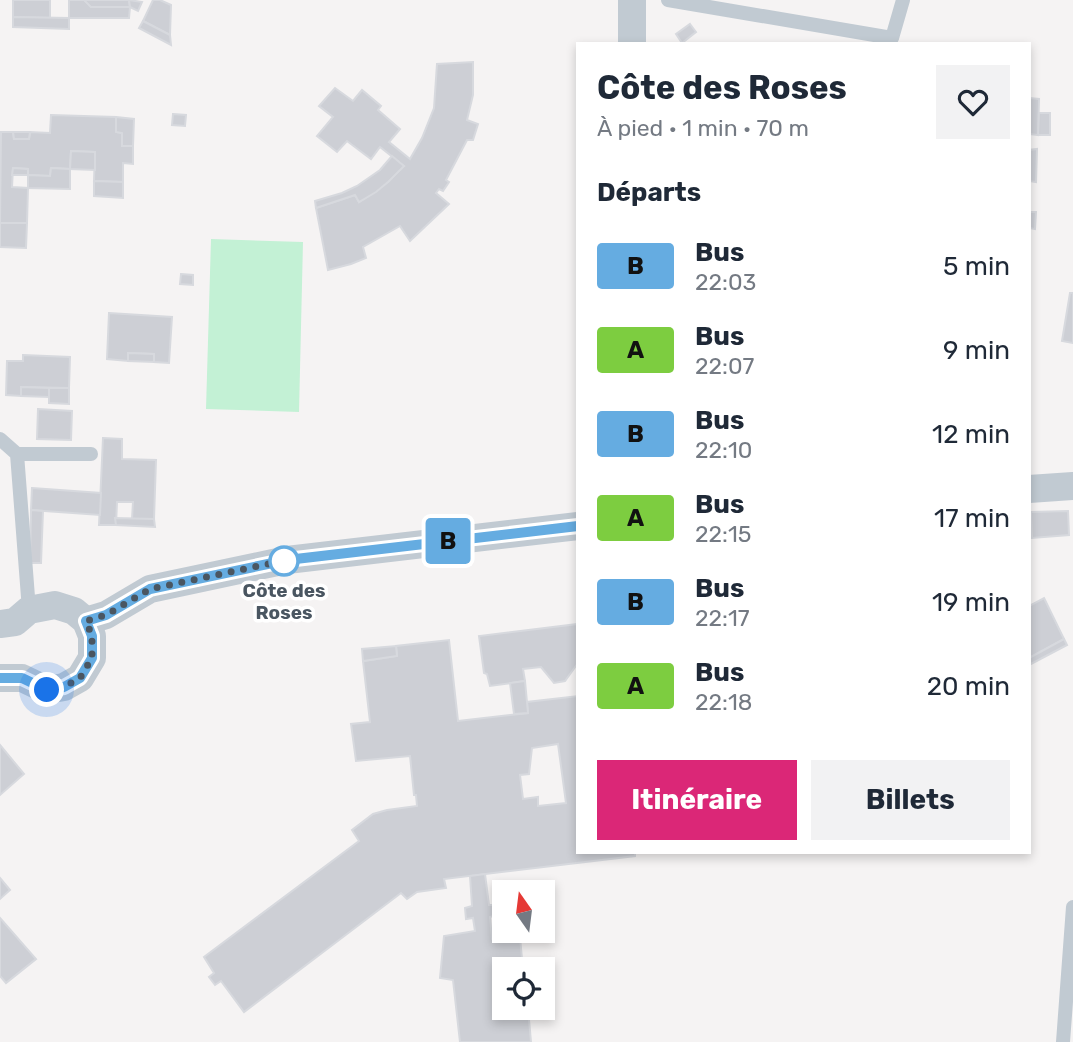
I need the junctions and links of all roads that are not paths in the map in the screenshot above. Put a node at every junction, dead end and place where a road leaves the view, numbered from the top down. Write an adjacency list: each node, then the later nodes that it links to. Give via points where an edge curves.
1 (632, 0): 4 (street)
2 (668, 0): 3 (lane, via 892,38)
3 (903, 0)
4 (632, 42)
5 (0, 439): 6 (lane)
6 (18, 454): 7 (lane); 11 (lane)
7 (91, 454)
8 (1073, 485): 9 (street)
9 (1031, 489)
10 (576, 526): 12 (street, via 287,560 150,589 106,615)
11 (29, 610): 12 (street, via 55,605); 13 (street, via 15,622)
12 (86, 621): 14 (street, via 92,636 92,658 80,678 47,690 22,678)
13 (0, 624)
14 (0, 678)
15 (1073, 907): 16 (lane)
16 (1063, 1042)

